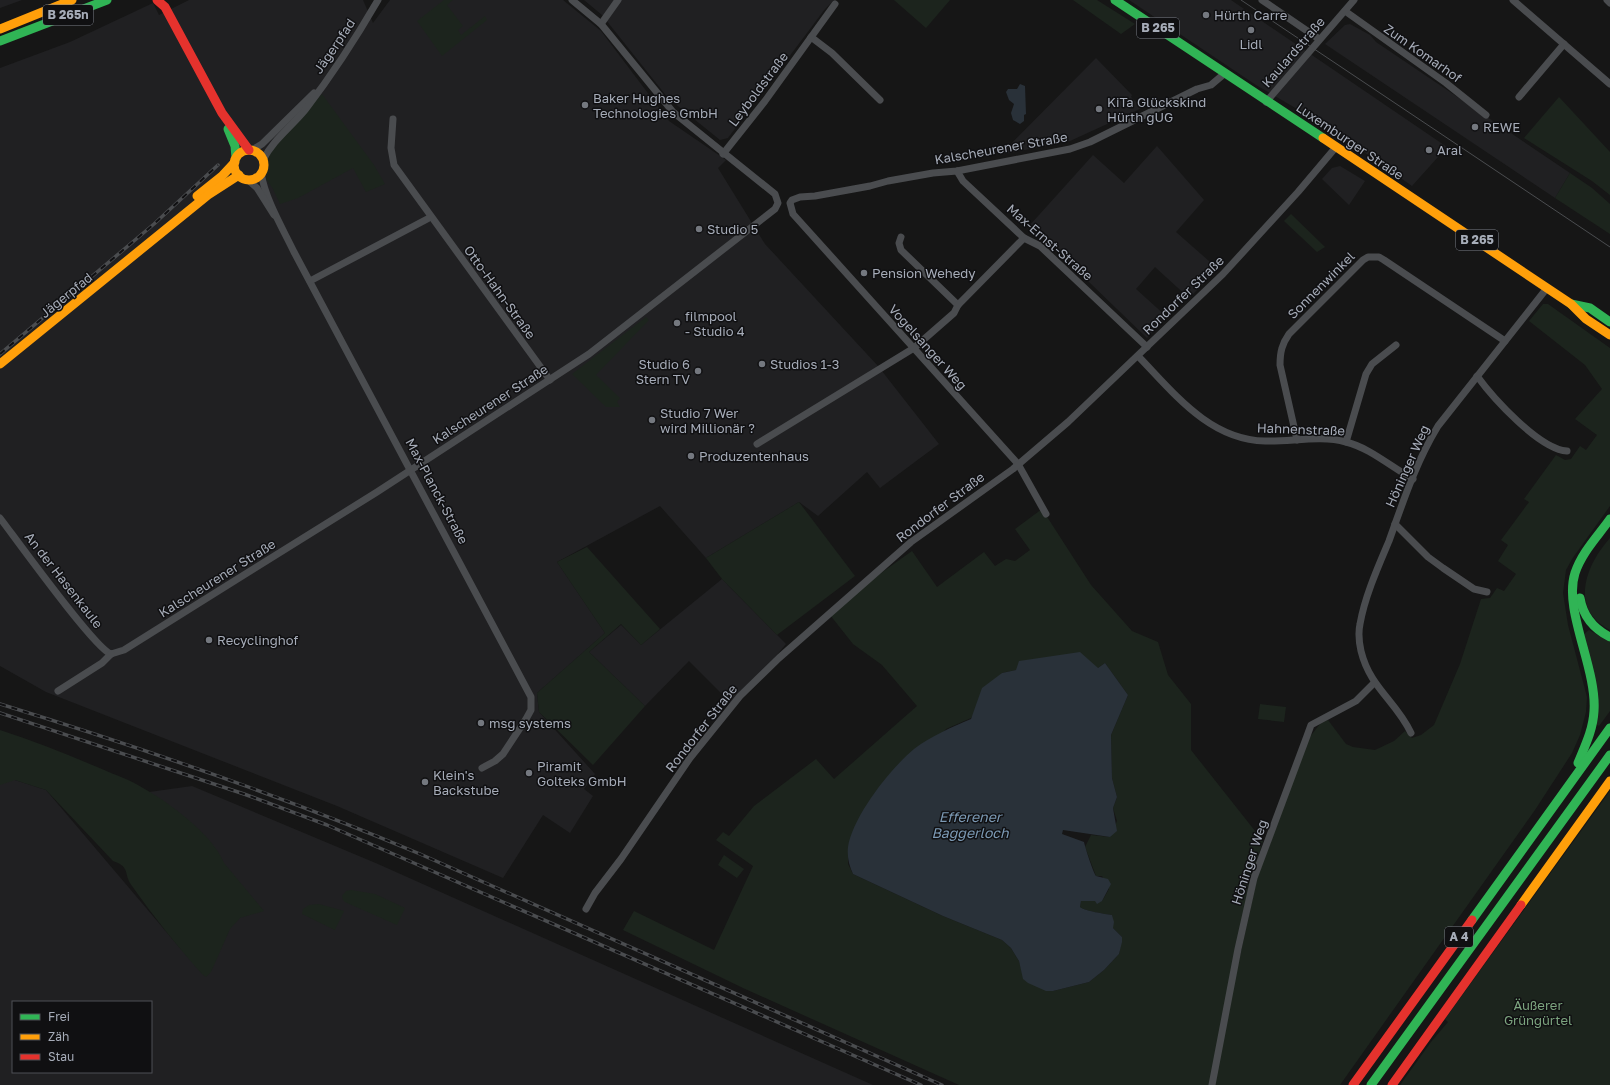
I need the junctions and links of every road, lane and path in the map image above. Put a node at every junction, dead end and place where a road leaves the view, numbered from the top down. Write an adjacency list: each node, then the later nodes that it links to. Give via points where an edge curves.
1 (72, 0): 17 (main road, B 265n)
2 (107, 0): 20 (main road, B 265n)
3 (156, 0): 13 (main road)
4 (378, 0): 24 (street, Jägerpfad, via 354,42)
5 (572, 0): 16 (street)
6 (618, 0): 16 (street)
7 (1115, 0): 22 (main road, Luxemburger Straße / B 265)
8 (1262, 0): 19 (street)
9 (1354, 0): 15 (street, Kaulardstraße)
10 (1513, 0): 21 (street)
11 (1606, 0): 12 (street)
12 (1610, 3)
13 (165, 4): 28 (main road)
14 (835, 4): 18 (street, Leyboldstraße)
15 (1345, 11): 19 (street, Kaulardstraße); 29 (street, Zum Komarhof, via 1446,83)
16 (601, 24): 33 (street, via 666,106)
17 (0, 29)
18 (811, 37): 26 (street, via 832,53); 33 (street, Leyboldstraße)
19 (1320, 39): 27 (street, Kaulardstraße)
20 (0, 41)
21 (1564, 44): 23 (street); 25 (street)
22 (1224, 74): 27 (main road, Luxemburger Straße / B 265); 36 (street, Kalscheurener Straße, via 1211,85 1197,88 1084,145 1045,155)
23 (1610, 84)
24 (323, 85): 32 (street, via 262,144); 35 (street, via 304,111 268,150)
25 (1519, 96)
26 (880, 100)
27 (1266, 102): 31 (main road, Luxemburger Straße / B 265)
28 (222, 112): 32 (main road); 34 (main road, via 235,146)
29 (1486, 115)
30 (393, 119): 41 (street, Otto-Hahn-Straße, via 391,148 394,165)
31 (1336, 147): 47 (main road, Luxemburger Straße / B 265); 54 (street, Rondorfer Straße, via 1223,274)
32 (251, 150): 34 (main road, via 240,154); 35 (main road, via 257,152)
33 (723, 154): 59 (street, Kalscheurener Straße, via 777,198 777,205 772,212 589,354)
34 (236, 160): 38 (main road, via 235,167); 45 (main road, Jägerpfad, via 230,171 200,193)
35 (263, 160): 37 (main road)
36 (956, 171): 40 (street, Kalscheurener Straße, via 888,180 870,186); 44 (street, Max-Ernst-Straße, via 963,181)
37 (261, 173): 39 (main road, via 258,177); 42 (street, Max-Planck-Straße)
38 (239, 176): 39 (main road); 45 (main road, Jägerpfad, via 208,195)
39 (248, 180): 42 (street, Max-Planck-Straße, via 257,188)
40 (792, 200): 55 (street, Vogelsanger Weg, via 790,208 793,214)
41 (431, 217): 46 (street); 59 (street, Otto-Hahn-Straße)
42 (277, 218): 46 (street, Max-Planck-Straße)
43 (901, 237): 49 (street, via 901,250)
44 (1024, 238): 49 (street); 54 (street, Max-Ernst-Straße, via 1040,246)
45 (146, 245): 57 (main road, Jägerpfad)
46 (310, 282): 65 (street, Max-Planck-Straße)
47 (1547, 288): 48 (main road, Luxemburger Straße / B 265); 52 (street, Höninger Weg)
48 (1571, 304): 50 (main road, Luxemburger Straße / B 265, via 1590,308); 51 (main road, Luxemburger Straße / B 265, via 1586,319)
49 (958, 305): 55 (street, via 954,313)
50 (1610, 322)
51 (1610, 336)
52 (1505, 341): 58 (street, Höninger Weg); 60 (street, Sonnenwinkel, via 1384,260 1379,257 1368,257 1320,302 1284,342 1280,353 1280,365)
53 (1396, 345): 61 (street, via 1372,364 1366,374)
54 (1147, 347): 56 (street, Rondorfer Straße)
55 (914, 348): 62 (street); 64 (street, Vogelsanger Weg)
56 (1138, 356): 60 (street, Hahnenstraße, via 1191,410 1220,430 1256,440); 64 (street, Rondorfer Straße, via 1060,429)
57 (0, 364)
58 (1477, 376): 63 (street, via 1498,403 1514,418 1554,448); 66 (street, Höninger Weg, via 1438,426)
59 (550, 380): 65 (street, Kalscheurener Straße)
60 (1297, 440): 61 (street, Hahnenstraße)
61 (1346, 442): 66 (street, Hahnenstraße, via 1363,448)
62 (757, 444)
63 (1567, 451)
64 (1018, 464): 67 (street, Vogelsanger Weg); 83 (street, Rondorfer Straße, via 911,542 779,658 740,696 690,758)
65 (410, 469): 74 (street, Kalscheurener Straße, via 124,650); 80 (street, Max-Planck-Straße, via 531,697 531,710 502,754)
66 (1412, 479): 70 (street, Höninger Weg)
67 (1046, 514)
68 (0, 518): 74 (street, An der Hasenkaule, via 83,626 102,648)
69 (1610, 519): 82 (main road, via 1580,562 1573,581 1574,606 1592,677 1594,712 1590,734)
70 (1395, 524): 72 (street, via 1433,561 1474,589); 75 (street, Höninger Weg, via 1366,602 1358,637 1361,652)
71 (1610, 532): 73 (main road, via 1585,567 1580,592 1581,605 1592,625)
72 (1487, 592)
73 (1610, 637)
74 (111, 654): 76 (street, Kalscheurener Straße, via 102,663)
75 (1374, 683): 78 (street, Höninger Weg, via 1402,715); 86 (street, Höninger Weg, via 1356,701 1311,725 1254,878)
76 (58, 691)
77 (1610, 728): 82 (main road, A 4)
78 (1411, 733)
79 (1610, 755): 84 (main road, A 4)
80 (482, 768)
81 (1610, 781): 85 (main road)
82 (1565, 790): 87 (main road, A 4)
83 (586, 909)
84 (1495, 915): 85 (main road); 88 (main road, A 4)
85 (1426, 1037): 89 (main road)
86 (1212, 1085)
87 (1353, 1085)
88 (1371, 1085)
89 (1392, 1085)

